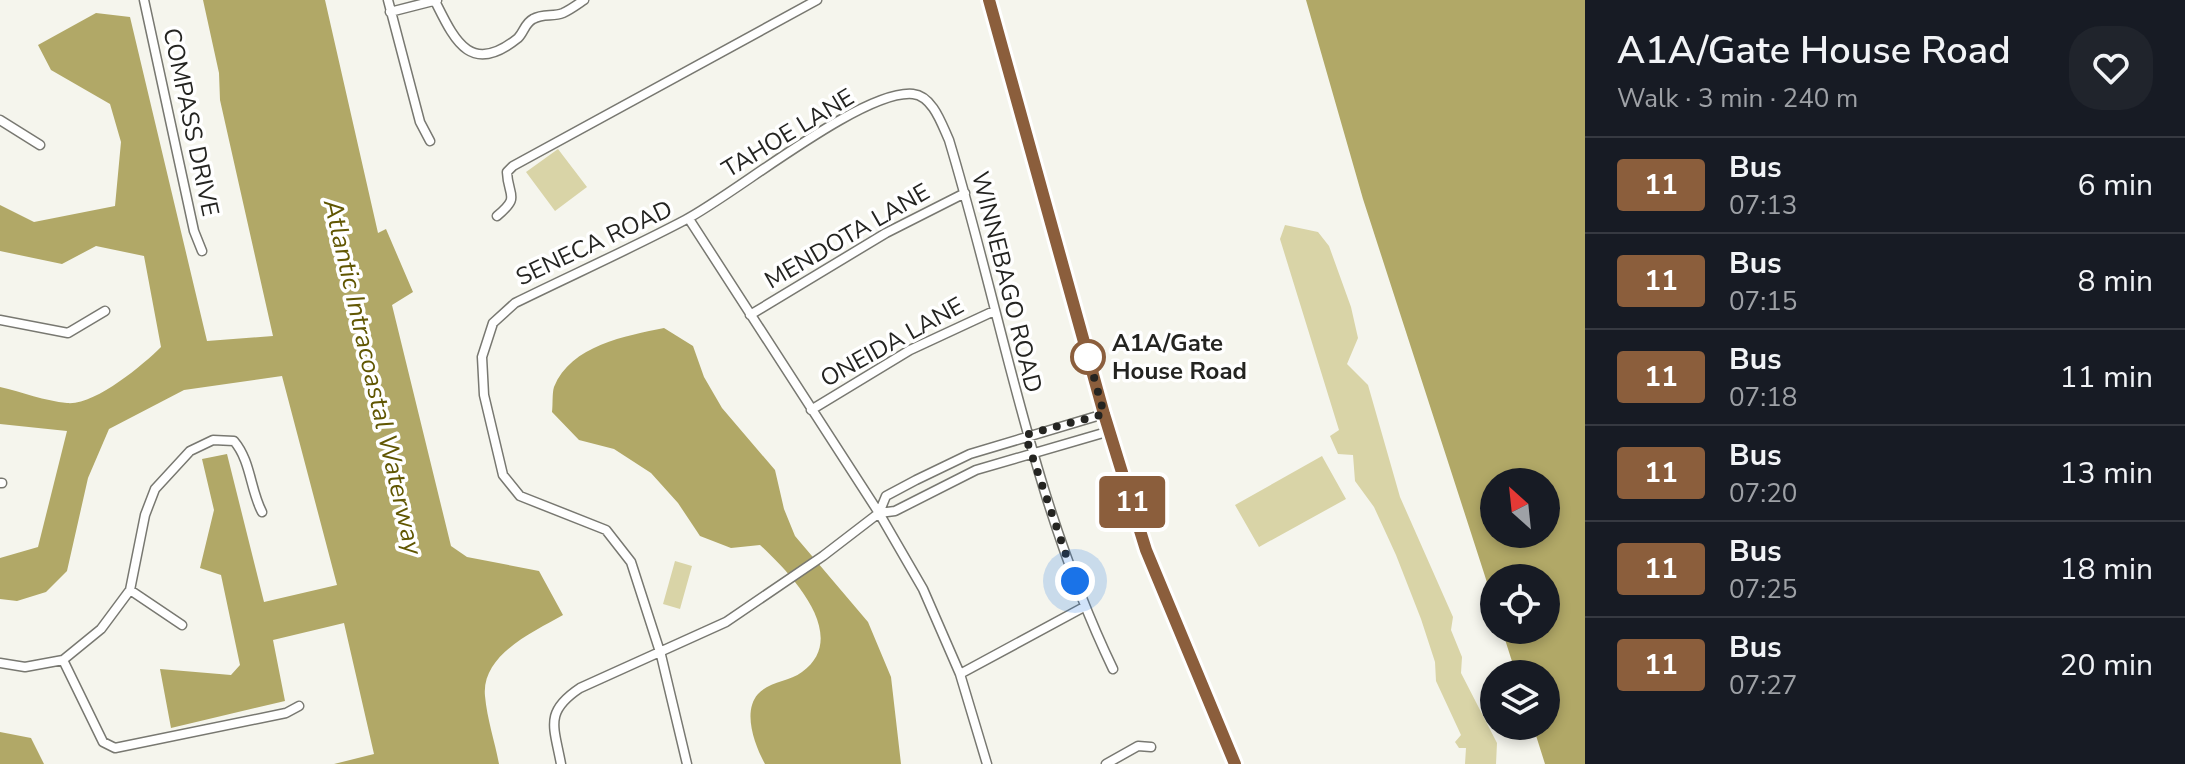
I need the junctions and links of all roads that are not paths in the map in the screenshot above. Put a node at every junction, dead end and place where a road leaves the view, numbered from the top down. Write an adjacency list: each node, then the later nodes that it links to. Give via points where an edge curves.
1 (144, 0): 15 (street, COMPASS DRIVE)
2 (388, 0): 7 (street)
3 (584, 0): 6 (street, via 561,14 529,21 519,37 485,54 455,42)
4 (817, 0): 13 (street, via 513,166 507,179 512,204)
5 (989, 0): 21 (main road)
6 (436, 2): 7 (street)
7 (390, 12): 10 (street)
8 (914, 94): 12 (street, WINNEBAGO ROAD, via 933,107); 14 (street, TAHOE LANE, via 868,108 791,149)
9 (0, 120): 11 (street)
10 (430, 141)
11 (40, 145)
12 (965, 193): 17 (street, WINNEBAGO ROAD); 18 (street, MENDOTA LANE, via 886,233)
13 (497, 216)
14 (689, 219): 18 (street, SENECA ROAD); 30 (street, SENECA ROAD, via 515,303 493,323 482,357 484,395 503,475 520,496 606,530 631,562)
15 (202, 251)
16 (105, 311): 19 (street, via 68,333)
17 (994, 311): 20 (street, ONEIDA LANE, via 922,344); 23 (street, WINNEBAGO ROAD)
18 (750, 315): 20 (street, SENECA ROAD)
19 (0, 320)
20 (811, 410): 26 (street, SENECA ROAD)
21 (1104, 414): 22 (main road); 23 (street)
22 (1110, 431): 24 (street); 41 (main road, via 1150,563)
23 (1025, 435): 24 (street, WINNEBAGO ROAD); 26 (street, via 970,454 886,496)
24 (1030, 452): 26 (street, via 976,470 895,511); 28 (street, WINNEBAGO ROAD)
25 (262, 512): 27 (street, via 245,454 234,441 213,440 190,451 155,489)
26 (879, 513): 30 (street, via 778,590); 34 (street, SENECA ROAD, via 923,589)
27 (130, 590): 29 (street); 31 (street, via 101,629)
28 (1084, 607): 33 (street, WINNEBAGO ROAD); 34 (street)
29 (182, 625)
30 (661, 655): 37 (street, via 560,701 552,720); 38 (street, SENECA ROAD)
31 (63, 660): 32 (street, via 25,667); 35 (street, via 103,742 115,748)
32 (0, 663)
33 (1113, 669)
34 (960, 674): 39 (street, SENECA ROAD)
35 (299, 706)
36 (1151, 747): 40 (street, via 1138,746)
37 (561, 764)
38 (687, 764)
39 (987, 764)
40 (1106, 764)
41 (1235, 764)

